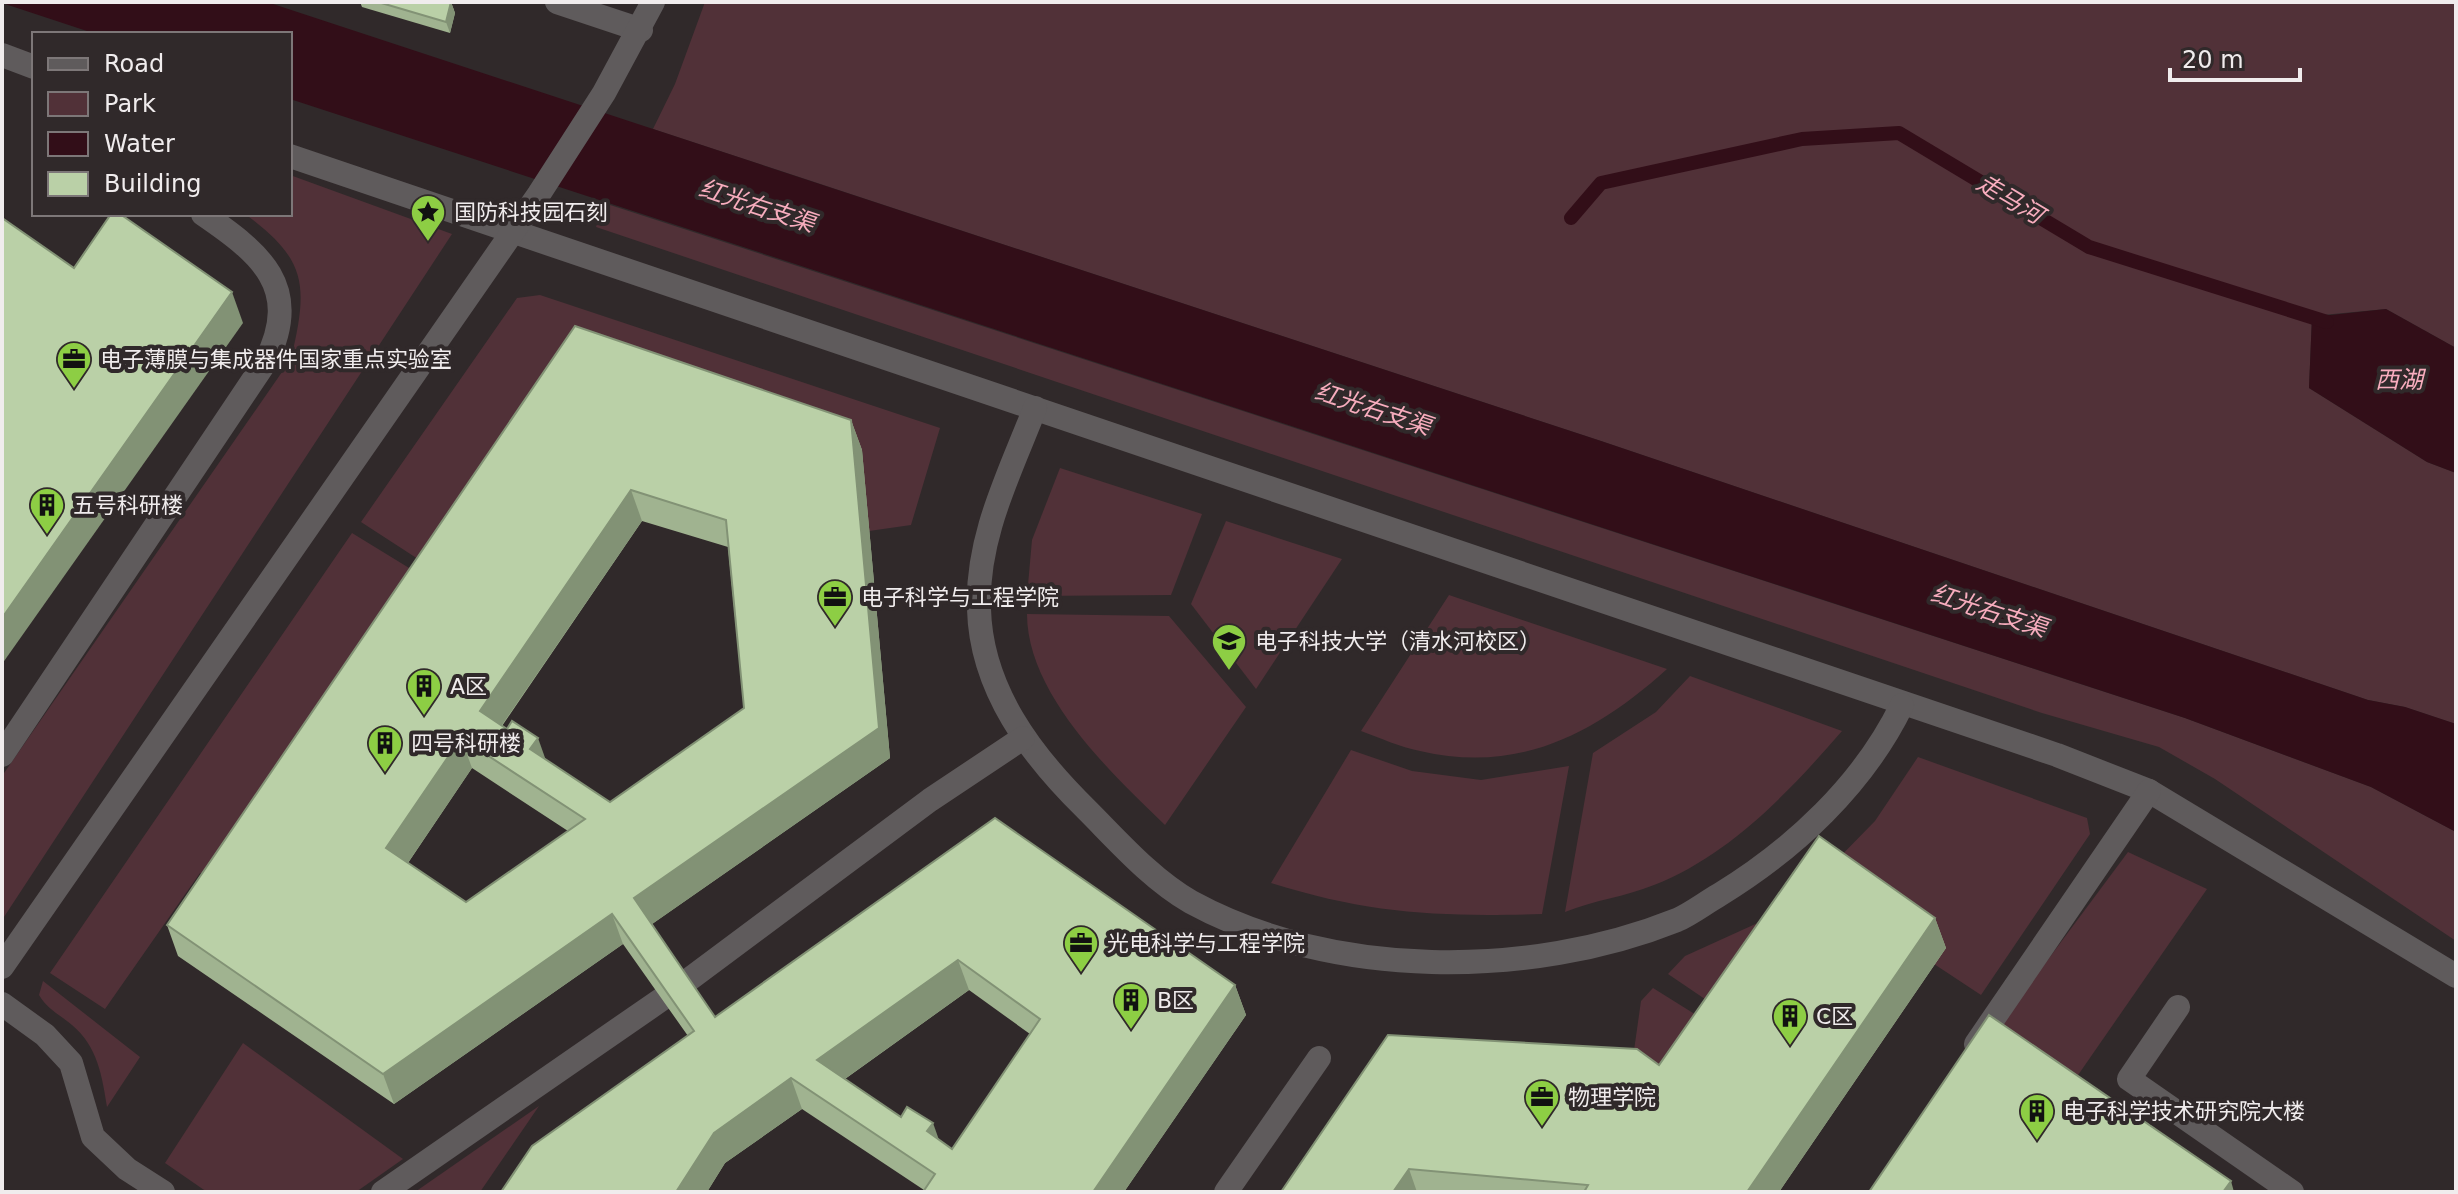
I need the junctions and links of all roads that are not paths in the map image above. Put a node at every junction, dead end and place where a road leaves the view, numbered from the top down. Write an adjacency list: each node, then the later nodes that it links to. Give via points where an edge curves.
1 (557, 2): 3 (street)
2 (653, 2): 3 (street)
3 (641, 30): 8 (street)
4 (2, 55): 5 (street)
5 (32, 66)
6 (292, 157): 8 (street)
7 (206, 216): 12 (street, via 265,262 276,291 278,338)
8 (511, 234): 9 (street); 14 (street)
9 (1035, 408): 10 (street); 11 (street, via 983,550 979,609 998,694)
10 (1902, 705): 11 (street, via 1881,747 1827,812 1744,880 1679,919 1599,945 1533,957 1386,960 1311,947 1235,922 1189,900 1133,856); 13 (street)
11 (1023, 738): 16 (street, via 930,800)
12 (2, 755)
13 (2149, 791): 15 (street); 21 (street)
14 (2, 967)
15 (2456, 976)
16 (683, 984)
17 (662, 999): 23 (street)
18 (2, 1004): 22 (street, via 45,1035 71,1063 93,1137 127,1169)
19 (2178, 1007): 25 (street, via 2129,1079)
20 (1319, 1058): 24 (street)
21 (1964, 1061)
22 (163, 1192)
23 (383, 1192)
24 (1226, 1192)
25 (2292, 1192)

